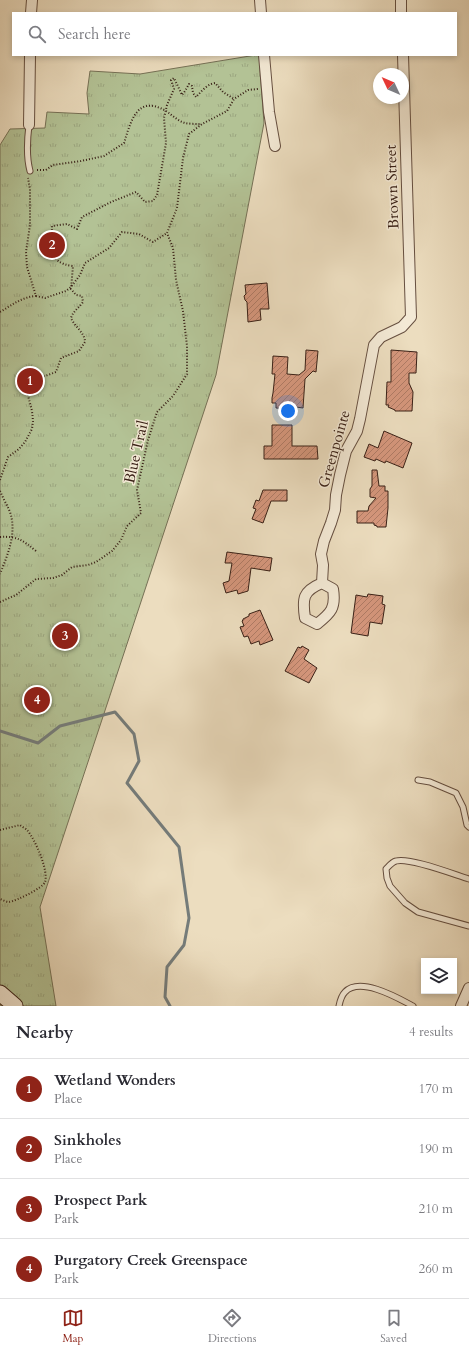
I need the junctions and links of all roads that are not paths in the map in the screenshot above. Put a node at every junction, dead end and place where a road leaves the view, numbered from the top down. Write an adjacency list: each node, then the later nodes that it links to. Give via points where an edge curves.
1 (32, 0): 4 (street)
2 (260, 0): 5 (street)
3 (401, 0): 6 (street)
4 (31, 12)
5 (261, 12)
6 (401, 12)
7 (30, 56): 10 (street)
8 (264, 56): 11 (street)
9 (403, 56): 13 (street, Brown Street)
10 (29, 125): 12 (lane, via 26,145)
11 (275, 146)
12 (30, 171)
13 (411, 317): 14 (street, Greenpointe, via 402,327 381,337 374,346 359,425 346,451 338,482 335,510 321,554)
14 (322, 583)
15 (418, 780): 16 (lane, via 456,793)
16 (469, 827)
17 (469, 879): 18 (lane, via 411,861 393,861 386,869 390,886 405,903 418,912)
18 (469, 926)
19 (469, 988): 24 (street)
20 (0, 993): 21 (main road)
21 (15, 1006)
22 (339, 1006): 23 (lane, via 346,990 357,986 381,990)
23 (413, 1006)
24 (461, 1006)

